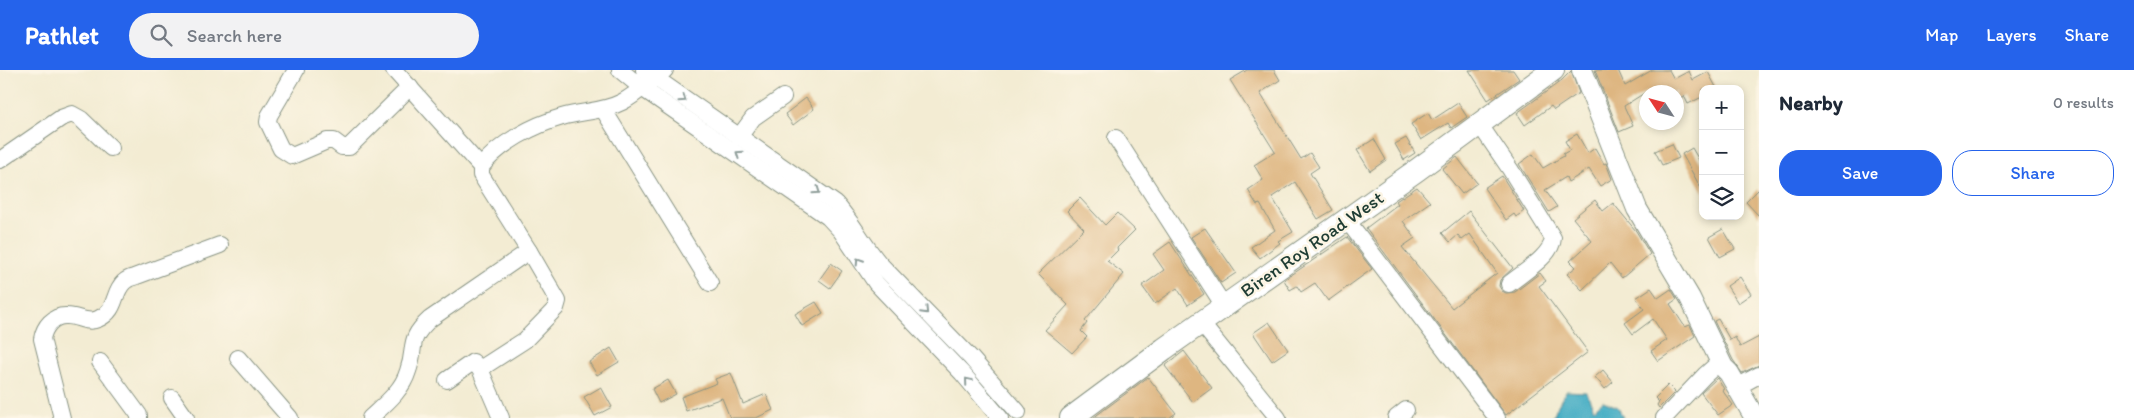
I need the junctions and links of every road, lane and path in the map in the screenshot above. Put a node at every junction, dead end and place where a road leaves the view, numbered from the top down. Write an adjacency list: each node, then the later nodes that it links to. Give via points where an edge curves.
1 (296, 70): 7 (street, via 268,122 281,149 292,156 331,140 342,147 349,147)
2 (620, 70): 6 (street)
3 (1553, 70): 10 (main road, Biren Roy Road West)
4 (1582, 70): 25 (street, via 1637,209 1690,298)
5 (396, 71): 7 (street)
6 (651, 76): 9 (street, via 622,102); 11 (street, one-way to 11); 38 (street, one-way to 6, via 876,283 828,217)
7 (410, 87): 15 (street)
8 (783, 97): 11 (street, via 754,118)
9 (603, 110): 15 (street, via 563,116 533,129 490,155); 19 (street)
10 (1480, 125): 16 (main road, Biren Roy Road West); 20 (street, via 1553,238 1548,253)
11 (739, 137): 31 (street, one-way to 31, via 836,204 885,270 971,358)
12 (1116, 138): 21 (street)
13 (111, 148): 14 (street, via 72,114 61,118)
14 (0, 160)
15 (481, 166): 18 (street, via 481,175)
16 (1346, 219): 21 (main road, Biren Roy Road West); 41 (street)
17 (220, 246): 32 (street, via 134,276 123,283 117,292 116,302 97,319 86,321 66,315 52,320 43,329 42,339)
18 (528, 251): 26 (street, via 558,301 556,308 525,340); 36 (street, via 418,330 402,386)
19 (710, 283)
20 (1509, 284)
21 (1224, 306): 22 (main road, Biren Roy Road West)
22 (1201, 323): 39 (main road, Biren Roy Road West); 40 (street)
23 (238, 358): 35 (street)
24 (100, 362): 33 (street, via 134,407)
25 (1723, 367): 29 (street); 42 (street, via 1714,367)
26 (480, 369): 28 (street, via 473,362); 37 (street)
27 (1759, 376): 29 (street)
28 (447, 380)
29 (1736, 387): 43 (street)
30 (172, 398): 34 (street)
31 (1018, 412)
32 (62, 418)
33 (138, 418)
34 (186, 418)
35 (290, 418)
36 (370, 418)
37 (502, 418)
38 (1000, 418)
39 (1071, 418)
40 (1278, 418)
41 (1497, 418)
42 (1664, 418)
43 (1755, 418)

